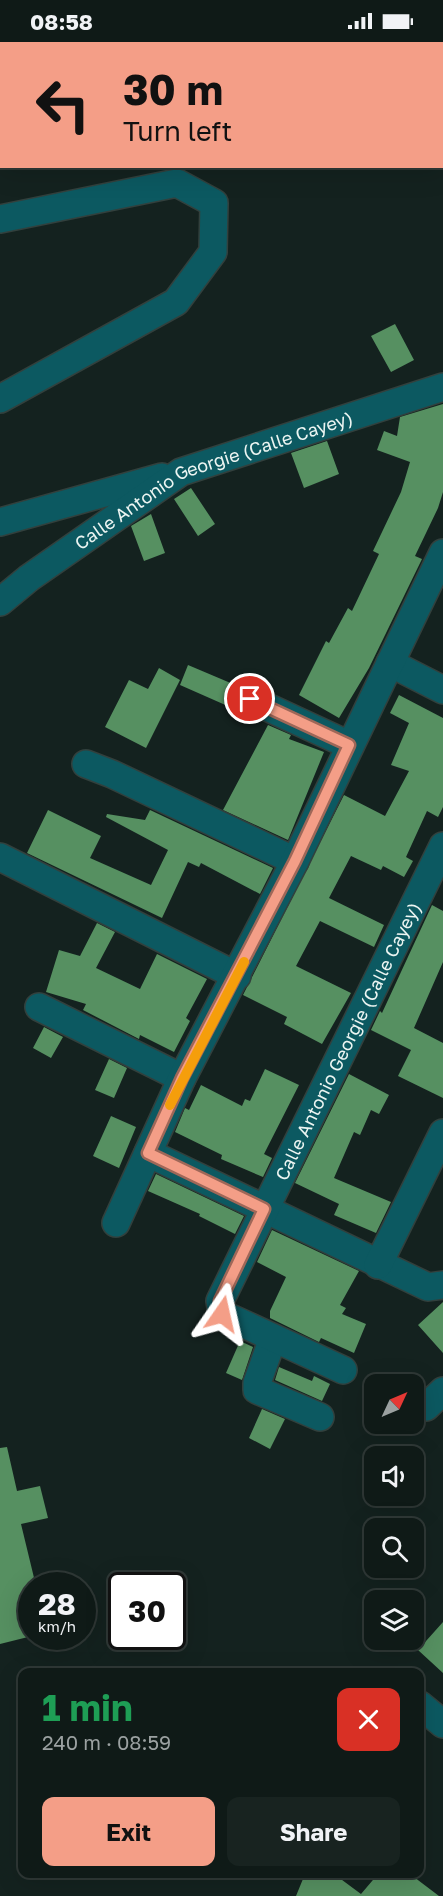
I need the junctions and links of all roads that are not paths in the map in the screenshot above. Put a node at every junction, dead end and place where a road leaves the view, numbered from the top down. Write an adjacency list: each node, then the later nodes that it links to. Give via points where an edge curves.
1 (0, 219): 3 (street, via 177,183 214,203 213,252 176,302)
2 (443, 387): 4 (street, Calle Antonio Georgie (Calle Cayey))
3 (0, 399)
4 (181, 472): 5 (street); 7 (street, Calle Antonio Georgie (Calle Cayey))
5 (0, 522)
6 (443, 553): 8 (street)
7 (0, 602)
8 (390, 663): 9 (street); 11 (street)
9 (443, 690)
10 (250, 699): 11 (street)
11 (349, 745): 15 (street)
12 (86, 764): 15 (street)
13 (443, 846): 21 (street, Calle Antonio Georgie (Calle Cayey))
14 (0, 857): 16 (street)
15 (295, 861): 16 (street)
16 (237, 976): 18 (street)
17 (39, 1007): 18 (street)
18 (182, 1078): 20 (street)
19 (443, 1133): 23 (street)
20 (148, 1153): 21 (street); 22 (street)
21 (264, 1209): 23 (street); 25 (street, Calle Antonio Georgie (Calle Cayey), via 220,1301 222,1314)
22 (116, 1223)
23 (378, 1265): 24 (street, via 428,1287)
24 (443, 1285)
25 (273, 1338): 26 (street); 27 (street, via 257,1390)
26 (343, 1370)
27 (320, 1416)
28 (424, 1709): 29 (street)
29 (443, 1724)

